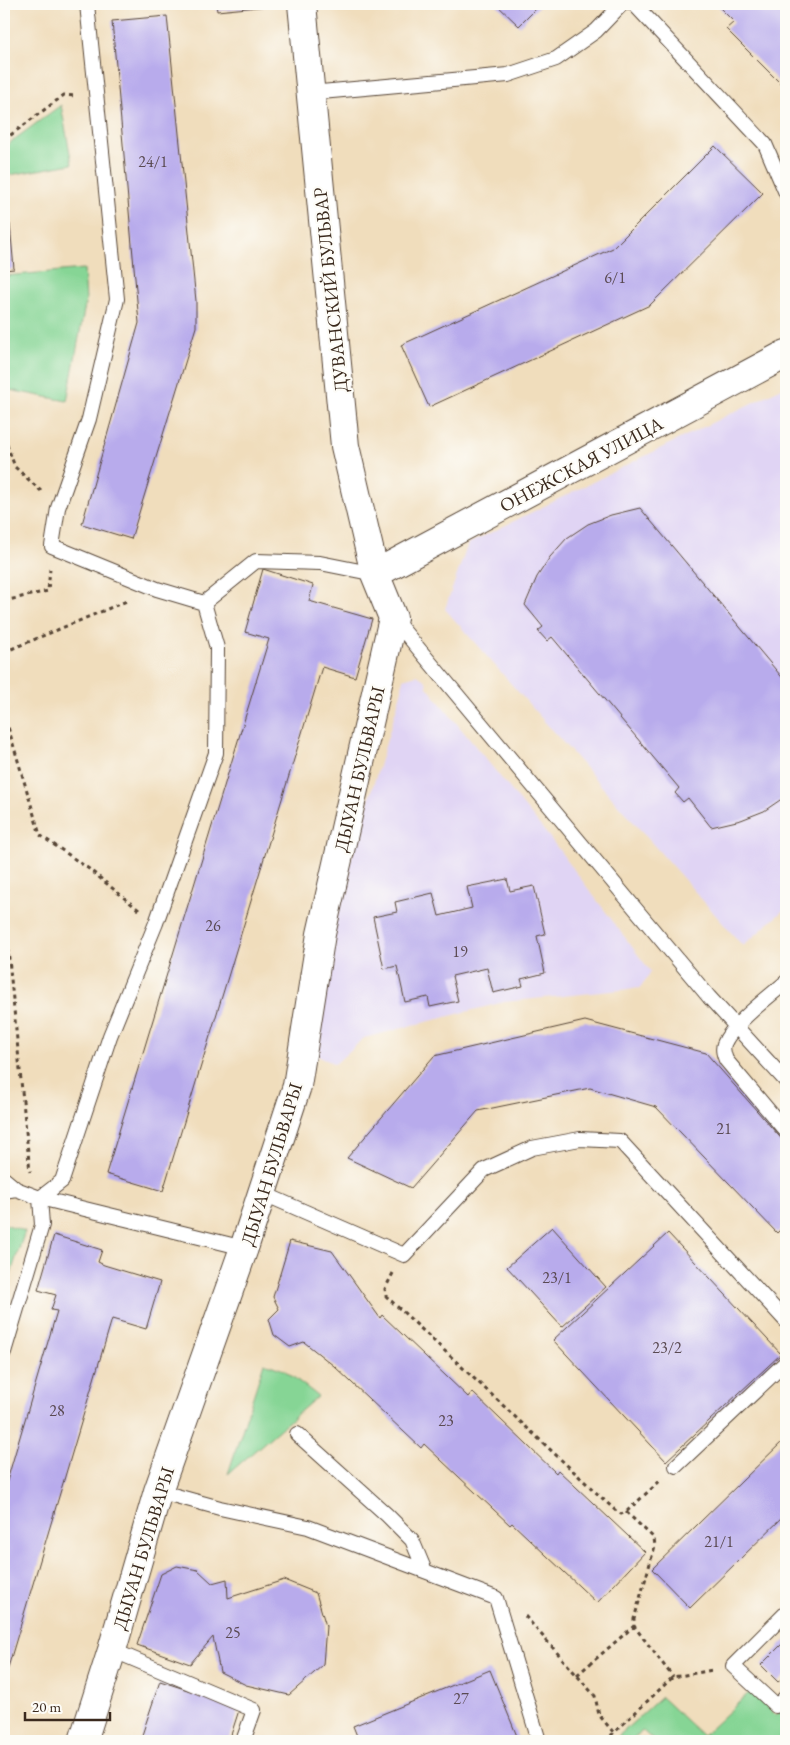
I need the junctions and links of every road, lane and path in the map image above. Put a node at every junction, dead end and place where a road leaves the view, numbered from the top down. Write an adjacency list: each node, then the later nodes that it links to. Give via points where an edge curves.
1 (87, 4): 6 (lane)
2 (302, 4): 5 (street, ДУВАНСКИЙ БУЛЬВАР)
3 (622, 4): 5 (lane, via 596,31 556,59 508,75)
4 (634, 4): 8 (lane, via 765,144)
5 (310, 93): 13 (street, ДУВАНСКИЙ БУЛЬВАР, via 345,446)
6 (97, 96): 7 (path, via 64,95); 11 (lane, via 117,299 89,419)
7 (4, 140)
8 (786, 193)
9 (786, 354): 13 (street, ОНЕЖСКАЯ УЛИЦА)
10 (4, 437): 11 (path, via 15,467)
11 (58, 508): 12 (lane)
12 (52, 546): 14 (lane); 15 (path, via 48,591)
13 (375, 574): 16 (lane, via 320,563 256,561); 17 (street)
14 (157, 589): 16 (lane); 18 (path, via 9,650)
15 (4, 601)
16 (204, 603): 21 (lane, via 217,648 216,753)
17 (393, 618): 23 (lane); 28 (street, ДЫУАН БУЛЬВАРЫ, via 321,934 297,1086)
18 (4, 648)
19 (4, 721): 21 (path, via 40,835 89,869)
20 (4, 908): 29 (path)
21 (156, 923): 29 (lane, via 110,1036 62,1180)
22 (786, 982): 23 (lane)
23 (736, 1027): 24 (lane); 25 (lane, via 724,1045 726,1060)
24 (786, 1081)
25 (784, 1129)
26 (4, 1179): 27 (lane)
27 (10, 1190): 29 (lane)
28 (262, 1193): 30 (street, ДЫУАН БУЛЬВАРЫ); 31 (lane)
29 (36, 1197): 30 (lane); 33 (lane, via 42,1225)
30 (244, 1248): 37 (street, ДЫУАН БУЛЬВАРЫ)
31 (404, 1255): 32 (lane, via 484,1170 532,1148 580,1139 620,1141); 38 (path, via 388,1281 386,1296 617,1512)
32 (786, 1321)
33 (4, 1352)
34 (786, 1362): 36 (lane)
35 (297, 1434): 39 (lane, via 412,1540)
36 (676, 1466): 38 (path)
37 (158, 1491): 39 (lane, via 308,1527); 43 (street, ДЫУАН БУЛЬВАРЫ)
38 (626, 1512): 42 (path, via 654,1538 655,1546)
39 (424, 1571): 40 (lane)
40 (496, 1598): 45 (path, via 517,1607); 51 (lane)
41 (785, 1618): 44 (lane)
42 (634, 1626): 45 (path); 46 (path)
43 (112, 1650): 49 (street, ДЫУАН БУЛЬВАРЫ); 50 (lane, via 254,1710)
44 (733, 1666): 46 (path); 47 (lane, via 776,1706)
45 (577, 1675): 48 (path, via 595,1696 599,1715)
46 (673, 1677): 48 (path)
47 (786, 1697)
48 (614, 1732): 52 (path)
49 (83, 1741)
50 (243, 1741)
51 (538, 1741)
52 (605, 1741)

